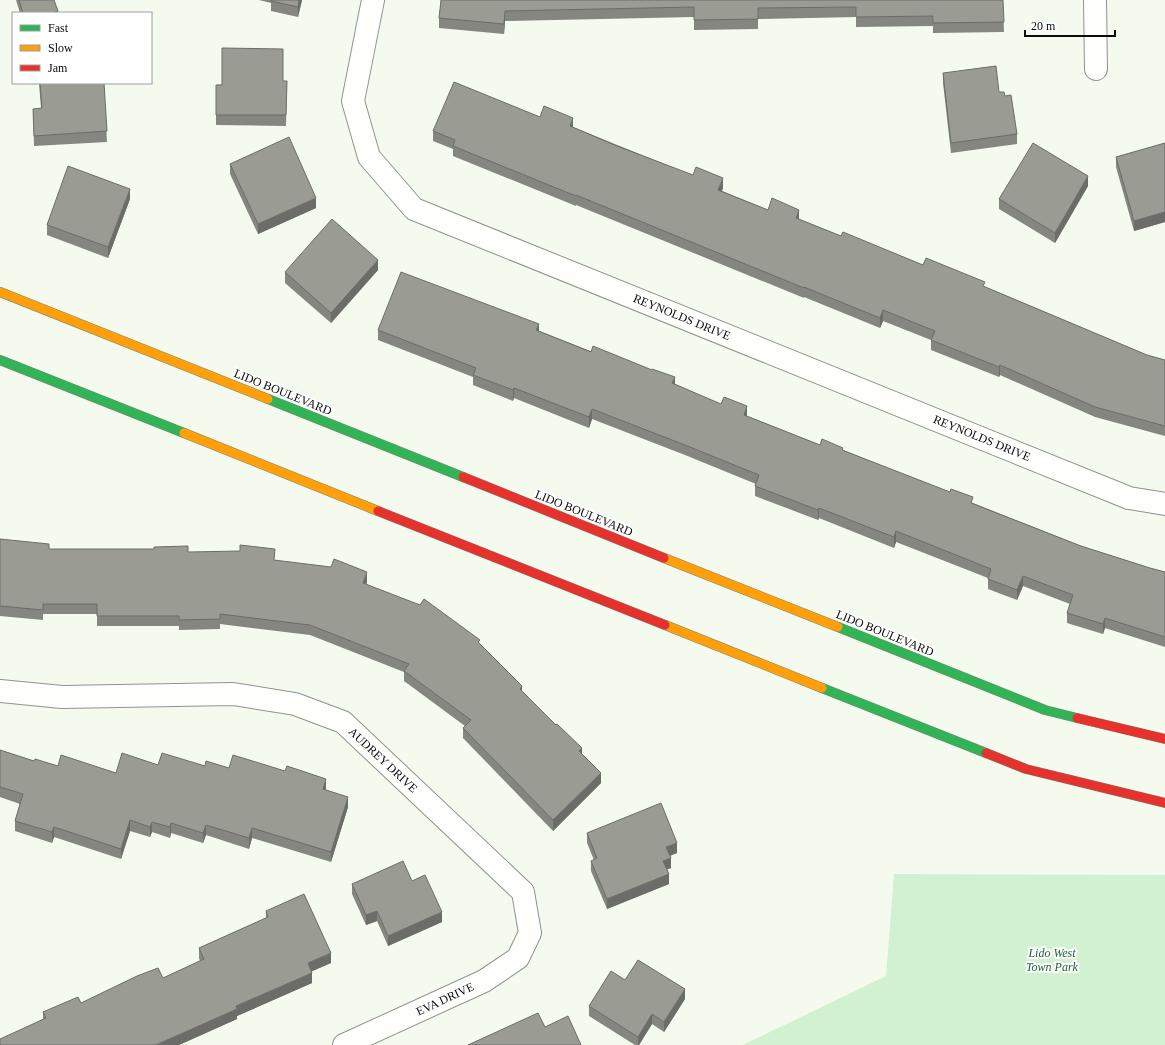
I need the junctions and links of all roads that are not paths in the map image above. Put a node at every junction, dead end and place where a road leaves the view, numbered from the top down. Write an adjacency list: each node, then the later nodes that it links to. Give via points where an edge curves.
1 (372, 0): 6 (street, REYNOLDS DRIVE, via 353,101 369,157 414,209 1129,498)
2 (1095, 0): 3 (street)
3 (1096, 69)
4 (0, 292): 8 (highway, LIDO BOULEVARD, via 1045,710)
5 (0, 360): 9 (highway, via 1026,769)
6 (1165, 504)
7 (0, 691): 10 (street, AUDREY DRIVE, via 62,697 233,694 295,704 343,722 523,892)
8 (1165, 739)
9 (1165, 803)
10 (530, 933): 11 (street, EVA DRIVE, via 518,958 484,981)
11 (344, 1045)

